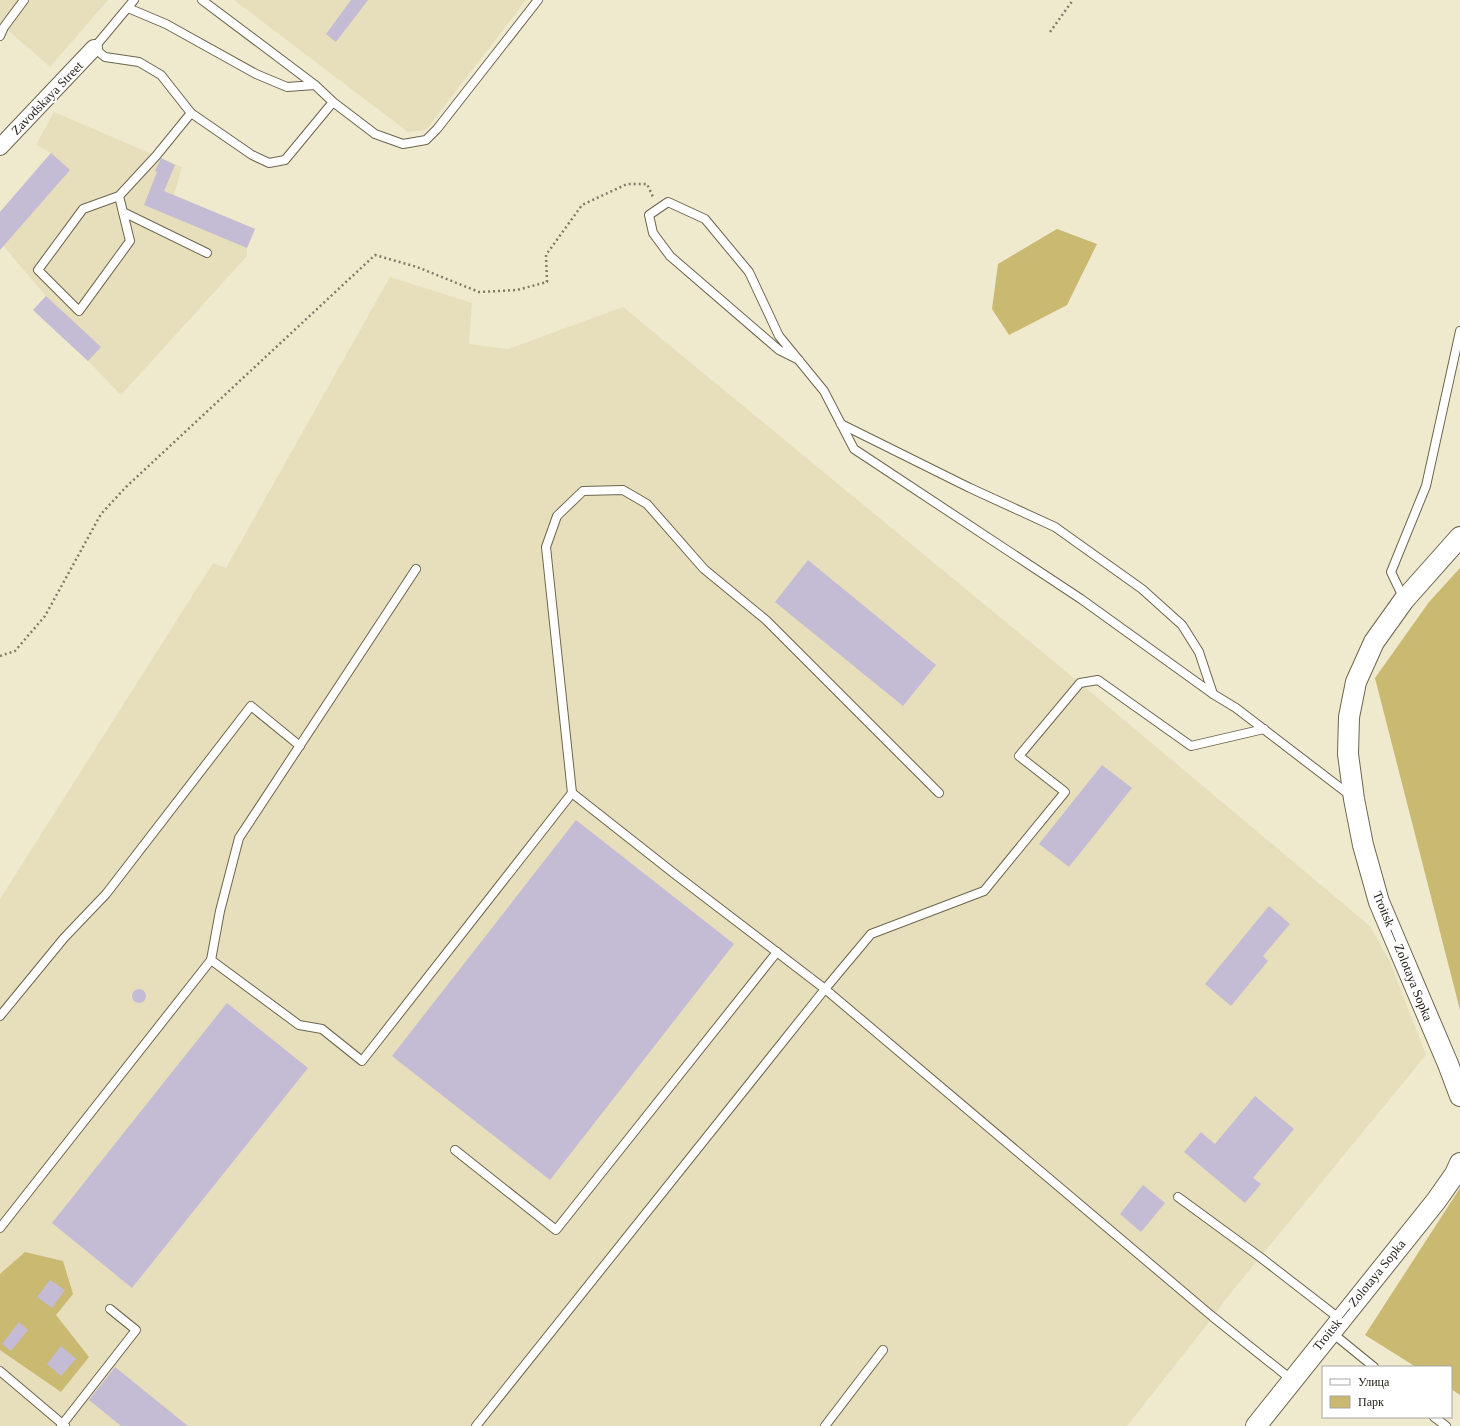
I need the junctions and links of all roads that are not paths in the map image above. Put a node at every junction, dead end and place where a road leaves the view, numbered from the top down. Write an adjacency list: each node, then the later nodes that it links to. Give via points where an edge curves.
1 (24, 0): 6 (lane)
2 (134, 0): 5 (lane)
3 (202, 0): 8 (lane)
4 (538, 0): 9 (lane, via 426,140 403,144 375,134)
5 (128, 8): 7 (lane); 8 (lane, via 166,24 256,74 287,87)
6 (0, 36)
7 (94, 48): 10 (lane, via 104,57 139,62 161,75); 11 (street, Zavodskaya Street)
8 (315, 85): 9 (lane)
9 (333, 102): 10 (lane, via 285,160 269,163 252,155)
10 (191, 113): 12 (lane)
11 (0, 147)
12 (119, 196): 13 (lane); 13 (lane, via 83,209 38,270 79,311 130,241)
13 (123, 212): 14 (lane)
14 (206, 253)
15 (1460, 332): 20 (lane, via 1426,486 1390,572)
16 (799, 360): 16 (lane, via 779,336 749,272 705,219 668,202 649,215 653,234 670,256 779,350); 17 (lane, via 824,390)
17 (841, 424): 21 (lane, via 854,449 1081,599); 21 (lane, via 1055,527 1142,589 1182,625 1199,652)
18 (1460, 537): 20 (street, Troitsk — Zolotaya Sopka)
19 (416, 569): 23 (lane)
20 (1404, 600): 26 (street, Troitsk — Zolotaya Sopka, via 1374,642 1356,682 1349,717 1348,747)
21 (1213, 694): 22 (lane)
22 (1264, 729): 26 (lane); 29 (lane, via 1191,746 1098,680 1080,683 1019,756 1065,792 984,891 871,934)
23 (300, 746): 28 (lane, via 239,838 220,911); 30 (lane, via 251,706 106,894 64,938)
24 (572, 793): 25 (lane, via 546,547 557,516 583,491 623,490 647,504 704,569 766,620); 27 (lane); 28 (lane, via 362,1061 322,1030 299,1025)
25 (939, 793)
26 (1354, 799): 31 (street, Troitsk — Zolotaya Sopka, via 1379,902)
27 (777, 952): 29 (lane); 32 (lane, via 556,1230)
28 (211, 960): 35 (lane)
29 (825, 989): 41 (lane, via 1213,1317); 43 (lane)
30 (0, 1016)
31 (1460, 1096)
32 (455, 1150)
33 (1460, 1163): 37 (street, Troitsk — Zolotaya Sopka, via 1436,1201)
34 (1178, 1197): 37 (lane)
35 (0, 1228)
36 (110, 1309): 42 (lane, via 136,1330)
37 (1335, 1325): 39 (lane); 41 (street, Troitsk — Zolotaya Sopka)
38 (883, 1350): 44 (lane)
39 (1373, 1366)
40 (0, 1372): 42 (lane)
41 (1292, 1380): 45 (street, Troitsk — Zolotaya Sopka)
42 (63, 1425)
43 (476, 1426)
44 (825, 1426)
45 (1256, 1426)

